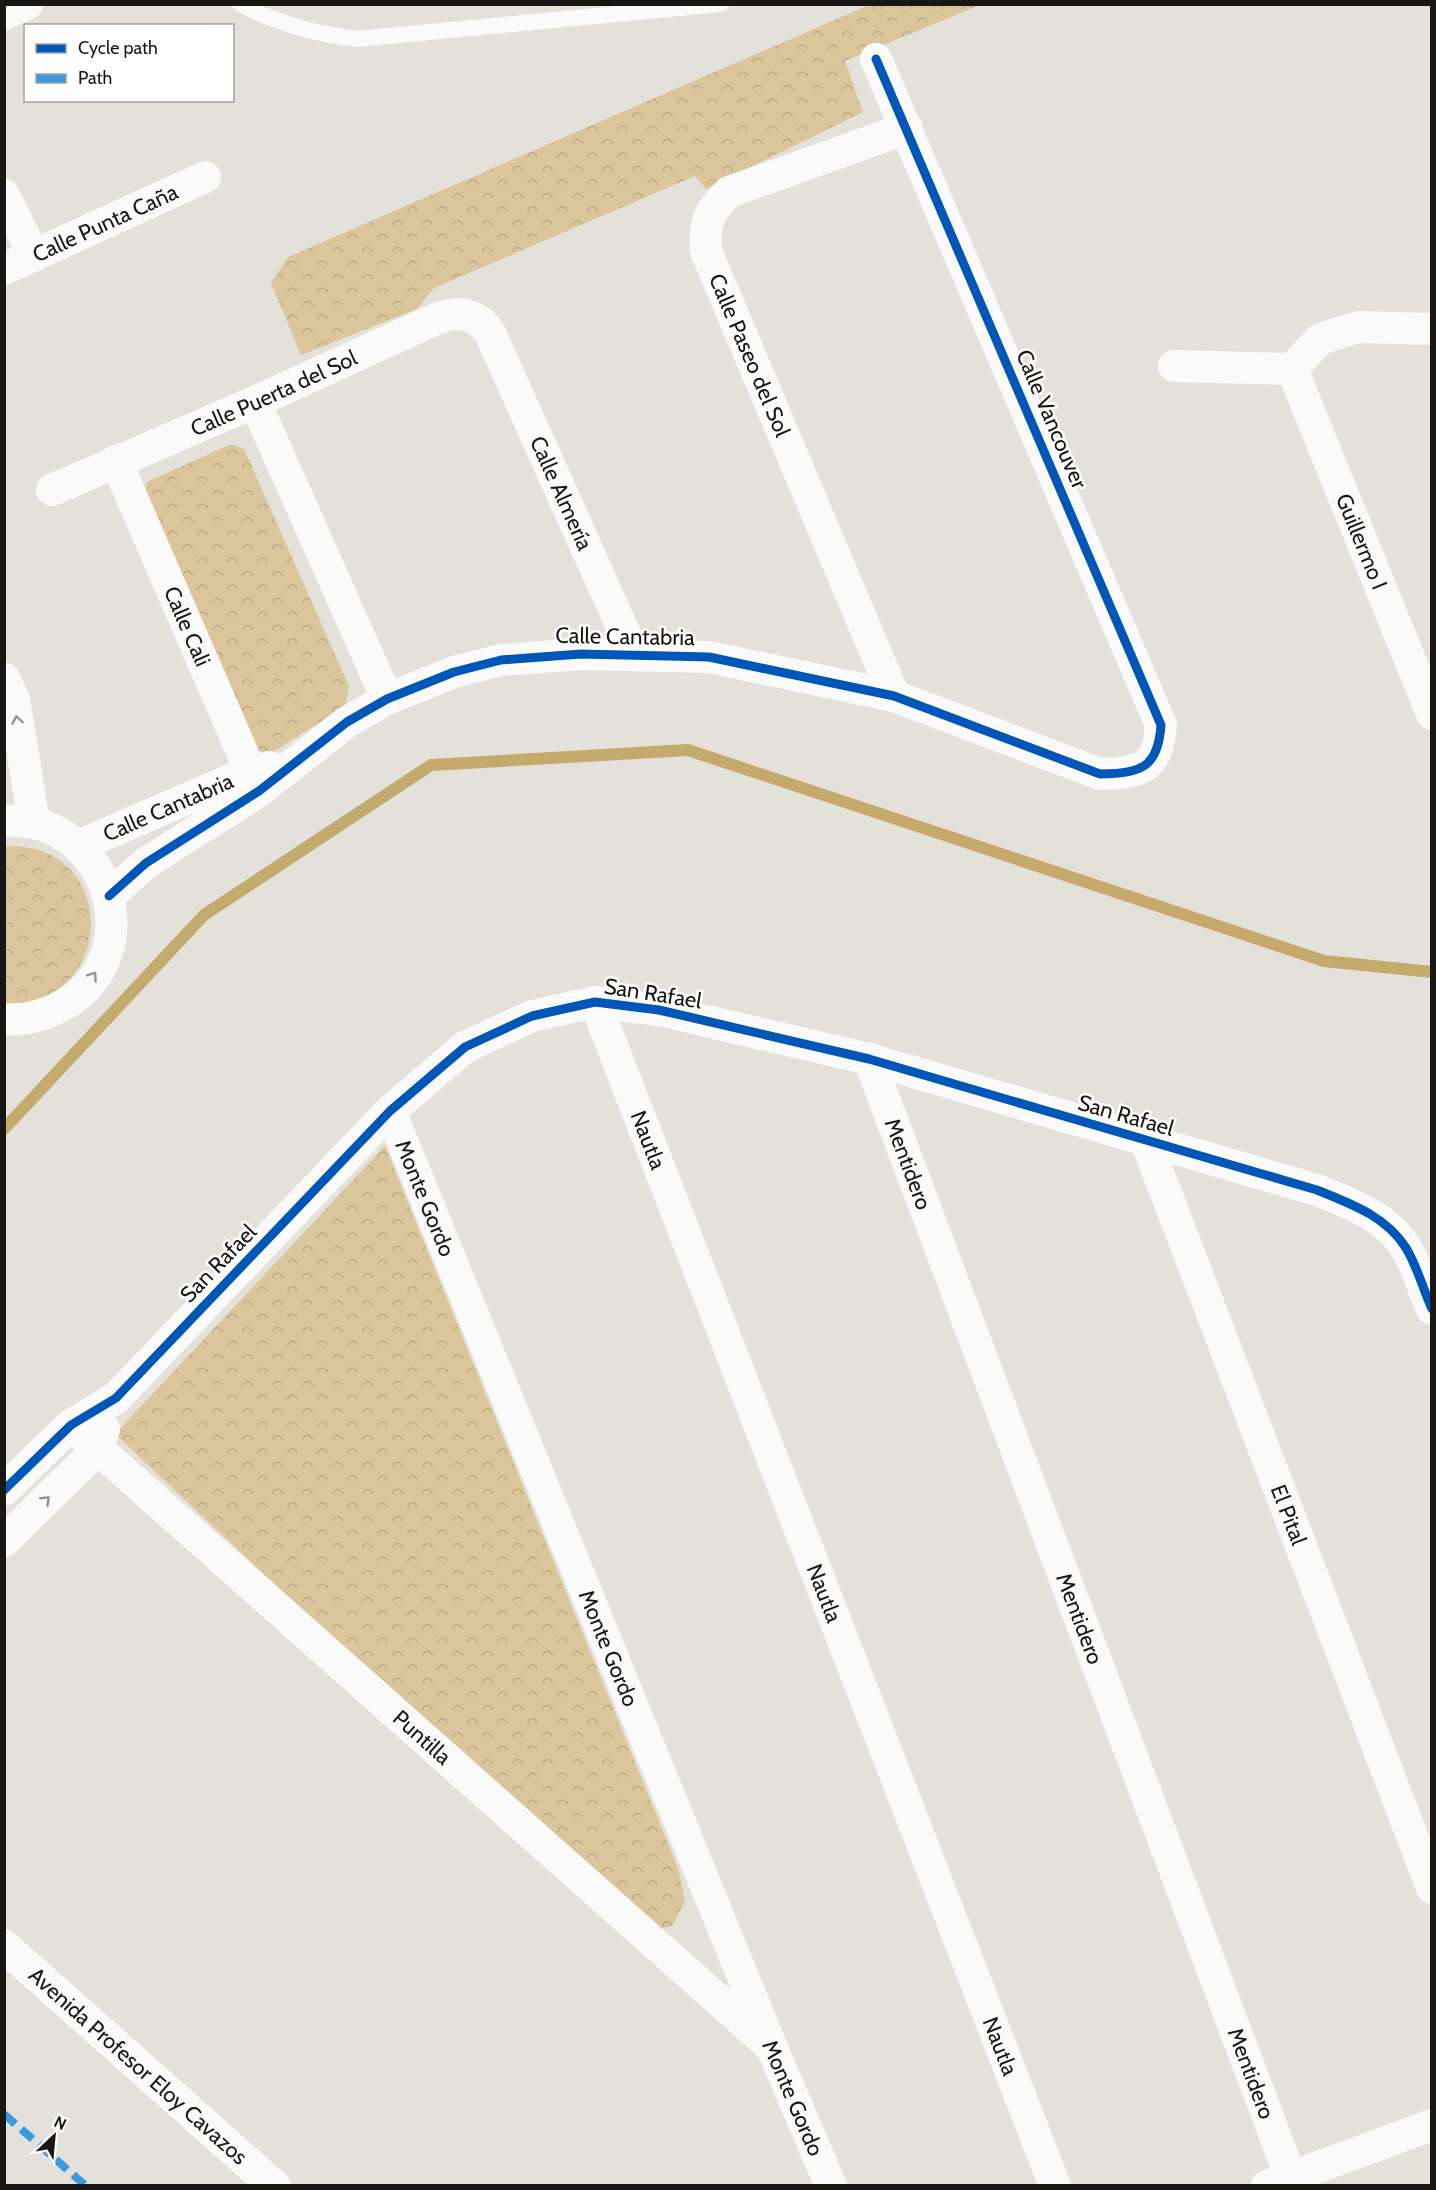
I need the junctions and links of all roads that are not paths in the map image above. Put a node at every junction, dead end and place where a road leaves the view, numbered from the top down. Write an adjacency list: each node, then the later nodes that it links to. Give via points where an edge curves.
1 (27, 4): 4 (street)
2 (240, 4): 3 (lane, via 276,22 321,35 357,39)
3 (721, 4)
4 (4, 14)
5 (876, 60): 6 (street, Calle Vancouver)
6 (907, 128): 20 (street, Calle Paseo del Sol, via 729,192 712,208 704,230 706,251); 23 (street, Calle Vancouver)
7 (205, 177): 9 (street, Calle Punta Caña)
8 (4, 195): 9 (street)
9 (34, 256): 10 (street, Calle Punta Caña)
10 (4, 269)
11 (1431, 328): 14 (street, via 1358,327 1320,339)
12 (490, 333): 15 (street, Calle Puerta del Sol, via 482,322 451,313); 18 (street, Calle Almería)
13 (1174, 366): 14 (street)
14 (1292, 369): 22 (street, Guillermo I)
15 (255, 402): 16 (street, Calle Puerta del Sol); 21 (street)
16 (116, 461): 17 (street, Calle Puerta del Sol); 24 (street, Calle Cali)
17 (52, 490)
18 (634, 654): 20 (street, Calle Cantabria, via 709,657); 21 (street, Calle Cantabria, via 542,655 501,660 454,672)
19 (4, 678): 25 (street, one-way to 19, via 14,700)
20 (894, 696): 23 (street, Calle Cantabria, via 1100,774 1130,773 1149,764 1160,747)
21 (387, 699): 24 (street, Calle Cantabria, via 347,722 291,764)
22 (1431, 714)
23 (1161, 725)
24 (255, 781): 26 (street, Calle Cantabria); 27 (street, Calle Cantabria, via 146,863)
25 (19, 822): 26 (street, via 57,831)
26 (78, 846): 27 (street, via 92,860)
27 (109, 896): 29 (street, one-way to 27, via 29,1018 67,1003 96,974 110,937)
28 (596, 1002): 30 (street, San Rafael, via 659,1010); 31 (street, San Rafael, via 532,1016 465,1047); 46 (street, Nautla)
29 (6, 1020)
30 (869, 1059): 32 (street, San Rafael); 43 (street, Mentidero)
31 (390, 1111): 34 (street, San Rafael); 41 (street, Monte Gordo)
32 (1146, 1141): 33 (street, San Rafael, via 1317,1190 1362,1208 1406,1248); 39 (street, El Pital)
33 (1431, 1309)
34 (116, 1398): 35 (street, San Rafael); 36 (street, San Rafael)
35 (71, 1425): 36 (street, Puntilla); 37 (street, San Rafael)
36 (97, 1450): 38 (street, San Rafael, one-way to 36); 41 (street, Puntilla)
37 (4, 1490)
38 (4, 1541)
39 (1431, 1888)
40 (4, 1946): 44 (main road, Avenida Profesor Eloy Cavazos)
41 (772, 2048): 45 (street, Monte Gordo)
42 (1431, 2125): 43 (street)
43 (1279, 2182)
44 (274, 2186)
45 (831, 2186)
46 (1055, 2186)

